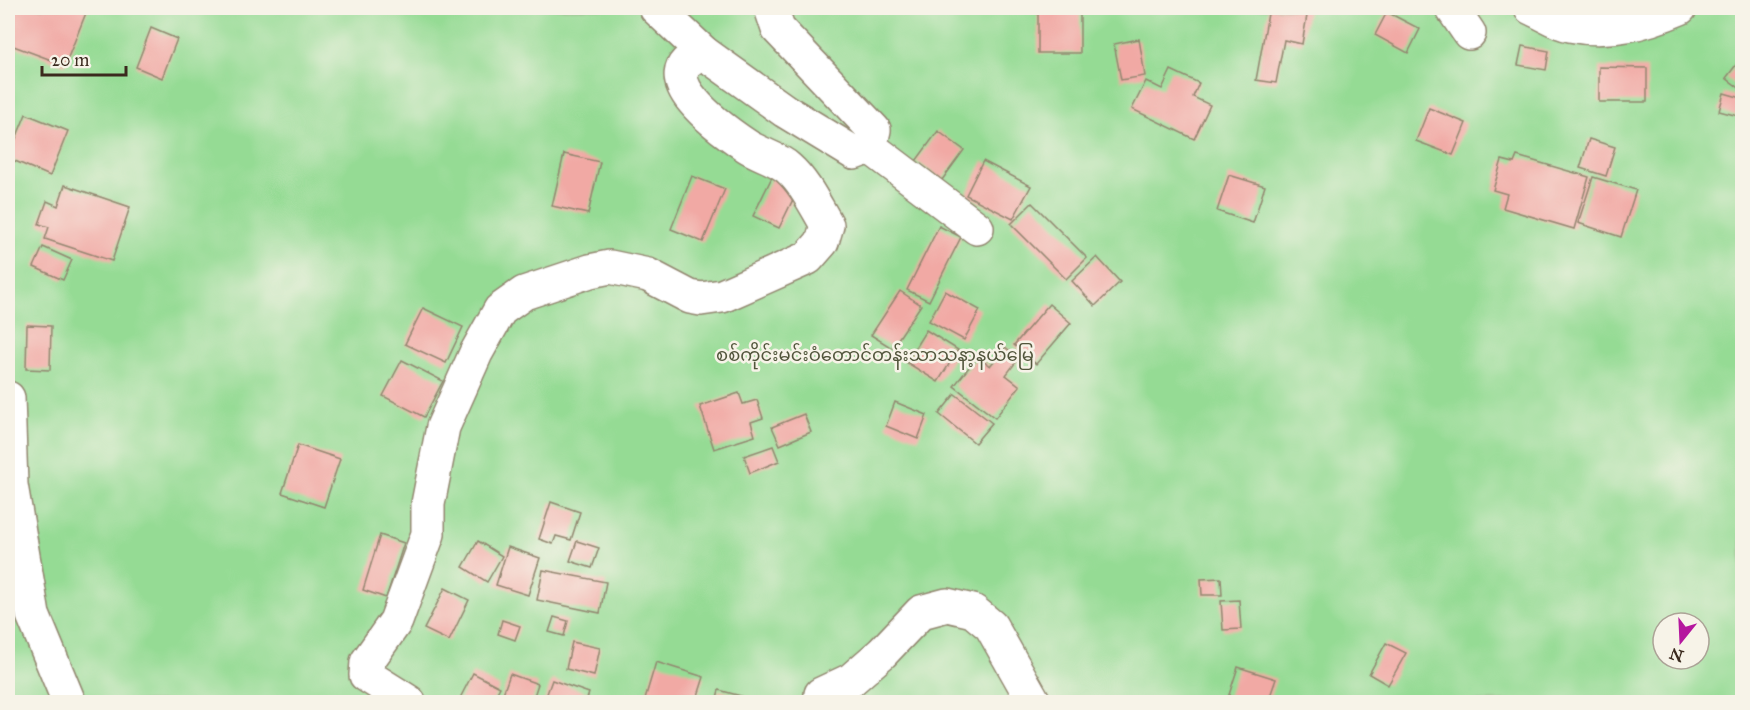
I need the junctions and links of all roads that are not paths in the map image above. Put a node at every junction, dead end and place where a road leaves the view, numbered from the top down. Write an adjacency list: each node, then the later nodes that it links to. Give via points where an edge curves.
1 (656, 8): 5 (street)
2 (771, 8): 6 (street, via 778,29 874,130)
3 (1531, 8): 4 (street, via 1569,25 1612,28 1650,21)
4 (1680, 8)
5 (704, 53): 6 (street, via 785,111 854,153); 10 (street, via 692,57 682,70 680,82 686,95 748,147 787,166 827,225 822,242 808,258 722,296 690,297 648,275 610,267 524,293 500,310 443,427 428,504 428,534 420,559 396,621 367,662 366,675)
6 (870, 147): 7 (street)
7 (977, 228)
8 (8, 398): 9 (street, via 11,484 33,615)
9 (69, 702)
10 (409, 702)
11 (831, 702): 12 (street, via 821,694 851,680 921,612 947,605 973,611 991,626)
12 (1034, 702)

